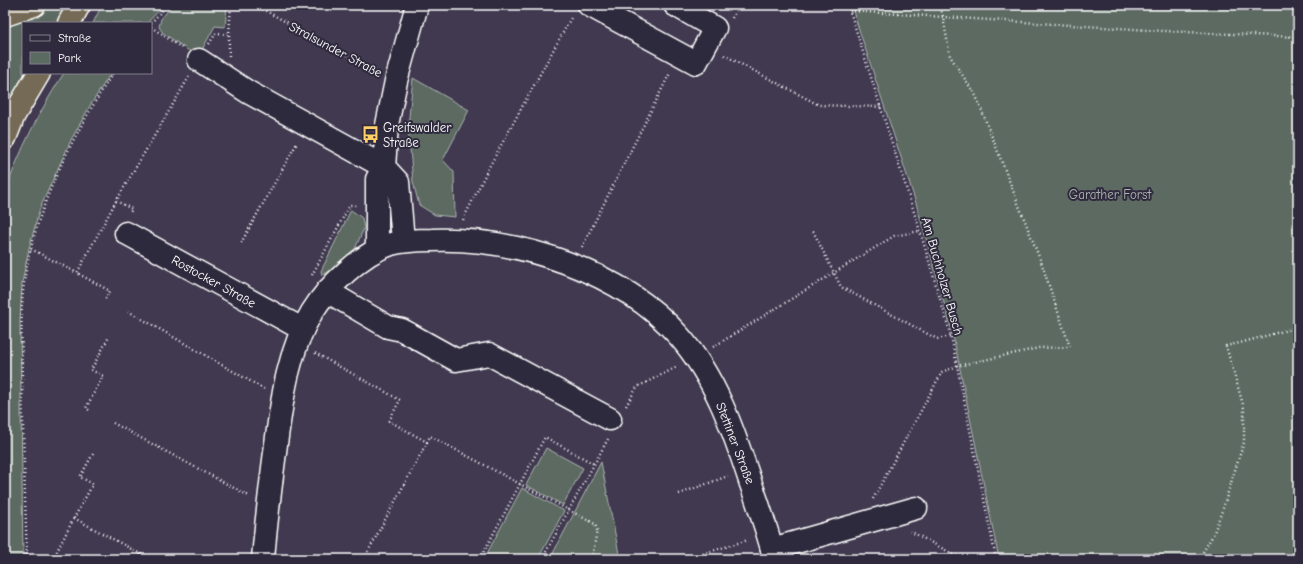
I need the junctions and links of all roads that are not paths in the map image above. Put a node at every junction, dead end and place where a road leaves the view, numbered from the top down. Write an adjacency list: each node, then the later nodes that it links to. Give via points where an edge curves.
1 (34, 5): 6 (highway)
2 (79, 5): 7 (highway)
3 (417, 5): 11 (street, Stralsunder Straße, via 387,125)
4 (675, 5): 5 (street, via 715,28 696,63)
5 (582, 8)
6 (5, 15)
7 (70, 22)
8 (199, 60): 11 (street, via 248,92)
9 (38, 74): 10 (highway, via 14,115)
10 (5, 138)
11 (384, 167): 13 (street, via 398,182); 14 (street, Stralsunder Straße, via 377,179)
12 (126, 233): 16 (street, Rostocker Straße)
13 (403, 241): 14 (street); 19 (street, Stettiner Straße, via 454,239 522,249 573,265 638,299 665,322 696,357 723,406)
14 (377, 250): 15 (street, via 348,271)
15 (324, 294): 16 (street); 17 (street, via 388,327 402,330 456,360 489,354)
16 (300, 336): 20 (street, via 282,397)
17 (610, 419)
18 (908, 510): 19 (street, via 808,540)
19 (771, 547)
20 (263, 559)

